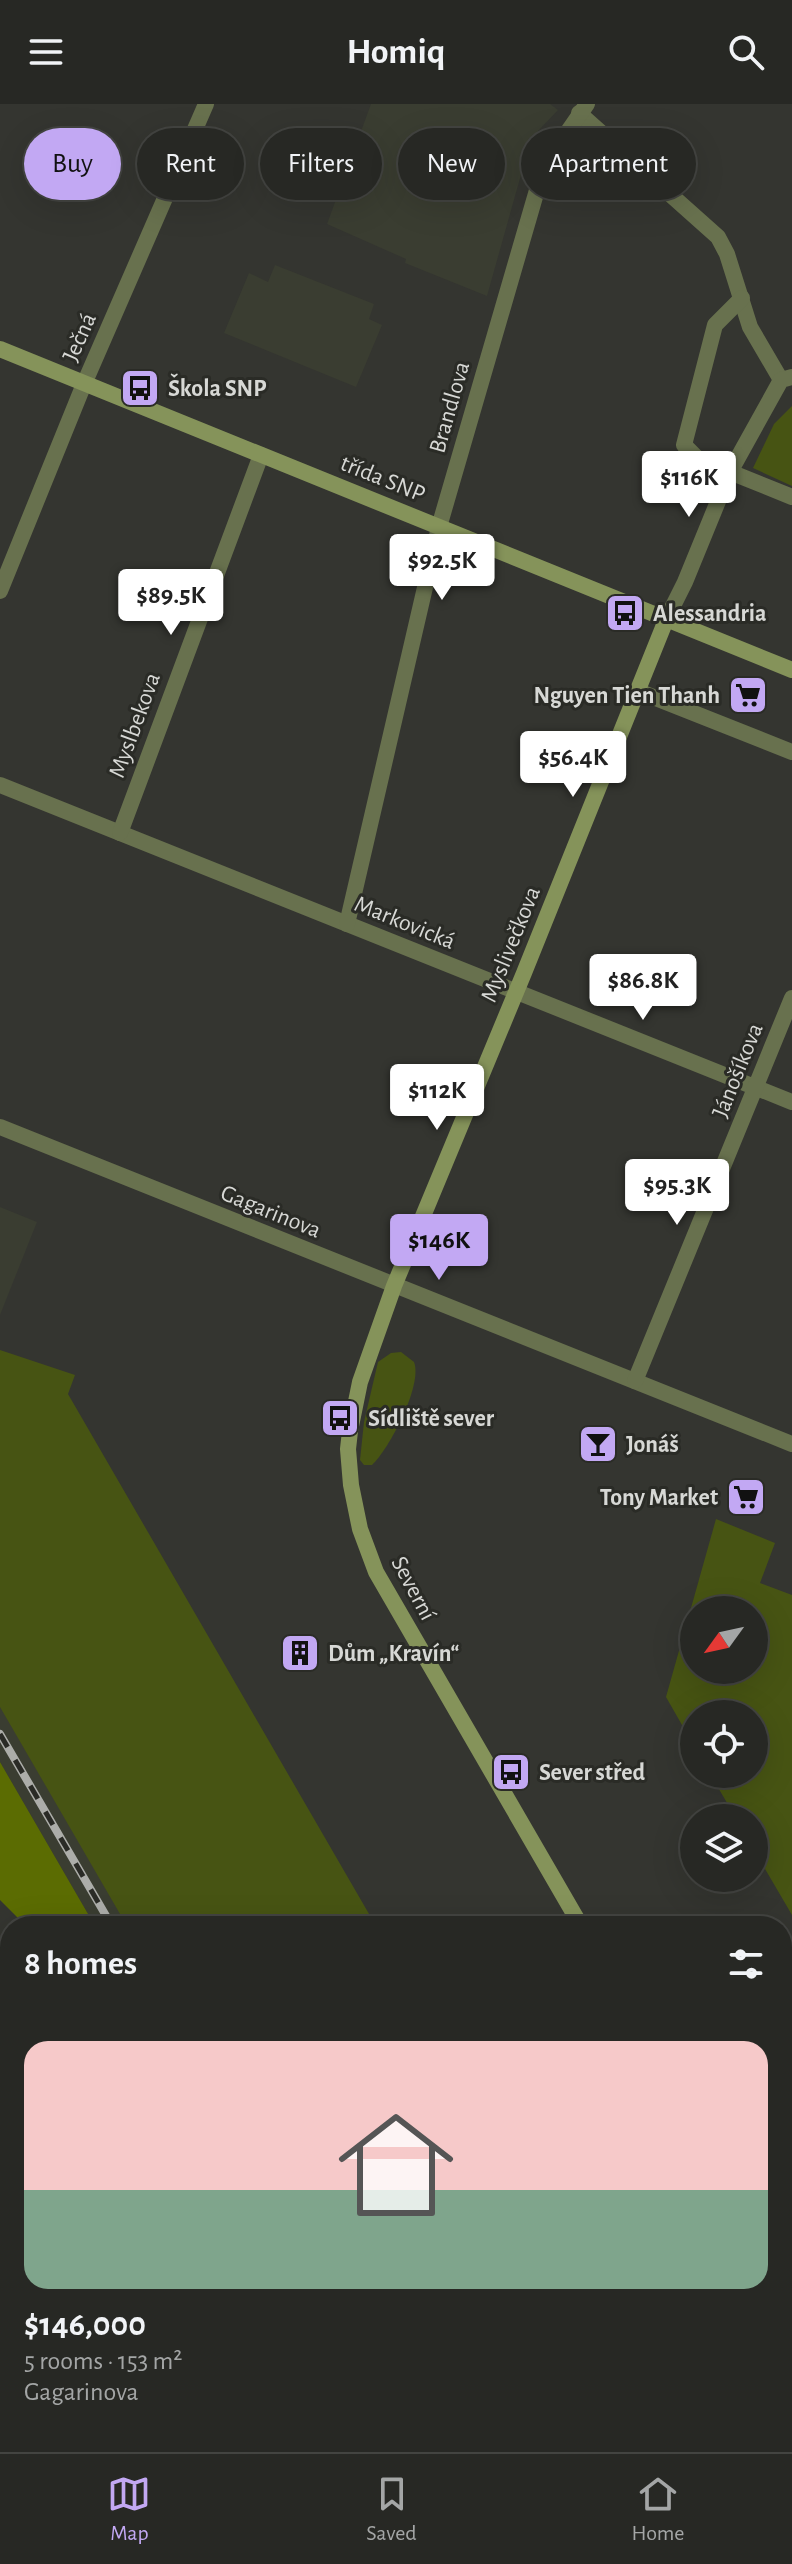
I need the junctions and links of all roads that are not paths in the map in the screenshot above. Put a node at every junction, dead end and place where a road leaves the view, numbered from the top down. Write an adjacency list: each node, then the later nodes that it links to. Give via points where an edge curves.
1 (206, 104): 6 (street, Ječná)
2 (583, 109): 3 (street, via 718,237); 10 (street, Brandlova, via 544,166)
3 (742, 298): 5 (street, via 750,327); 8 (street, via 715,325 684,445 702,463)
4 (0, 349): 6 (street, třída SNP)
5 (786, 378): 8 (street)
6 (84, 384): 7 (street, třída SNP); 11 (street, Ječná)
7 (261, 455): 10 (street, třída SNP); 17 (street, Myslbekova)
8 (730, 472): 9 (street); 12 (street)
9 (792, 497)
10 (439, 527): 12 (street, třída SNP); 18 (street, Brandlova)
11 (0, 591)
12 (666, 620): 13 (street, třída SNP); 14 (street, Myslivečkova)
13 (792, 670)
14 (638, 691): 15 (street); 19 (street, Myslivečkova)
15 (792, 752)
16 (0, 785): 17 (street, Markovická)
17 (120, 833): 18 (street, Markovická)
18 (347, 924): 19 (street, Markovická)
19 (516, 993): 21 (street, Markovická); 24 (street, Myslivečkova)
20 (792, 998): 21 (street, Jánošíkova)
21 (756, 1088): 22 (street, Markovická); 25 (street, Jánošíkova)
22 (792, 1102)
23 (0, 1127): 24 (street, Gagarinova)
24 (394, 1286): 25 (street, Gagarinova); 27 (street, Severní, via 360,1382 350,1431 351,1485 360,1529 389,1597)
25 (635, 1381): 26 (street, Gagarinova)
26 (792, 1444)
27 (575, 1916)

